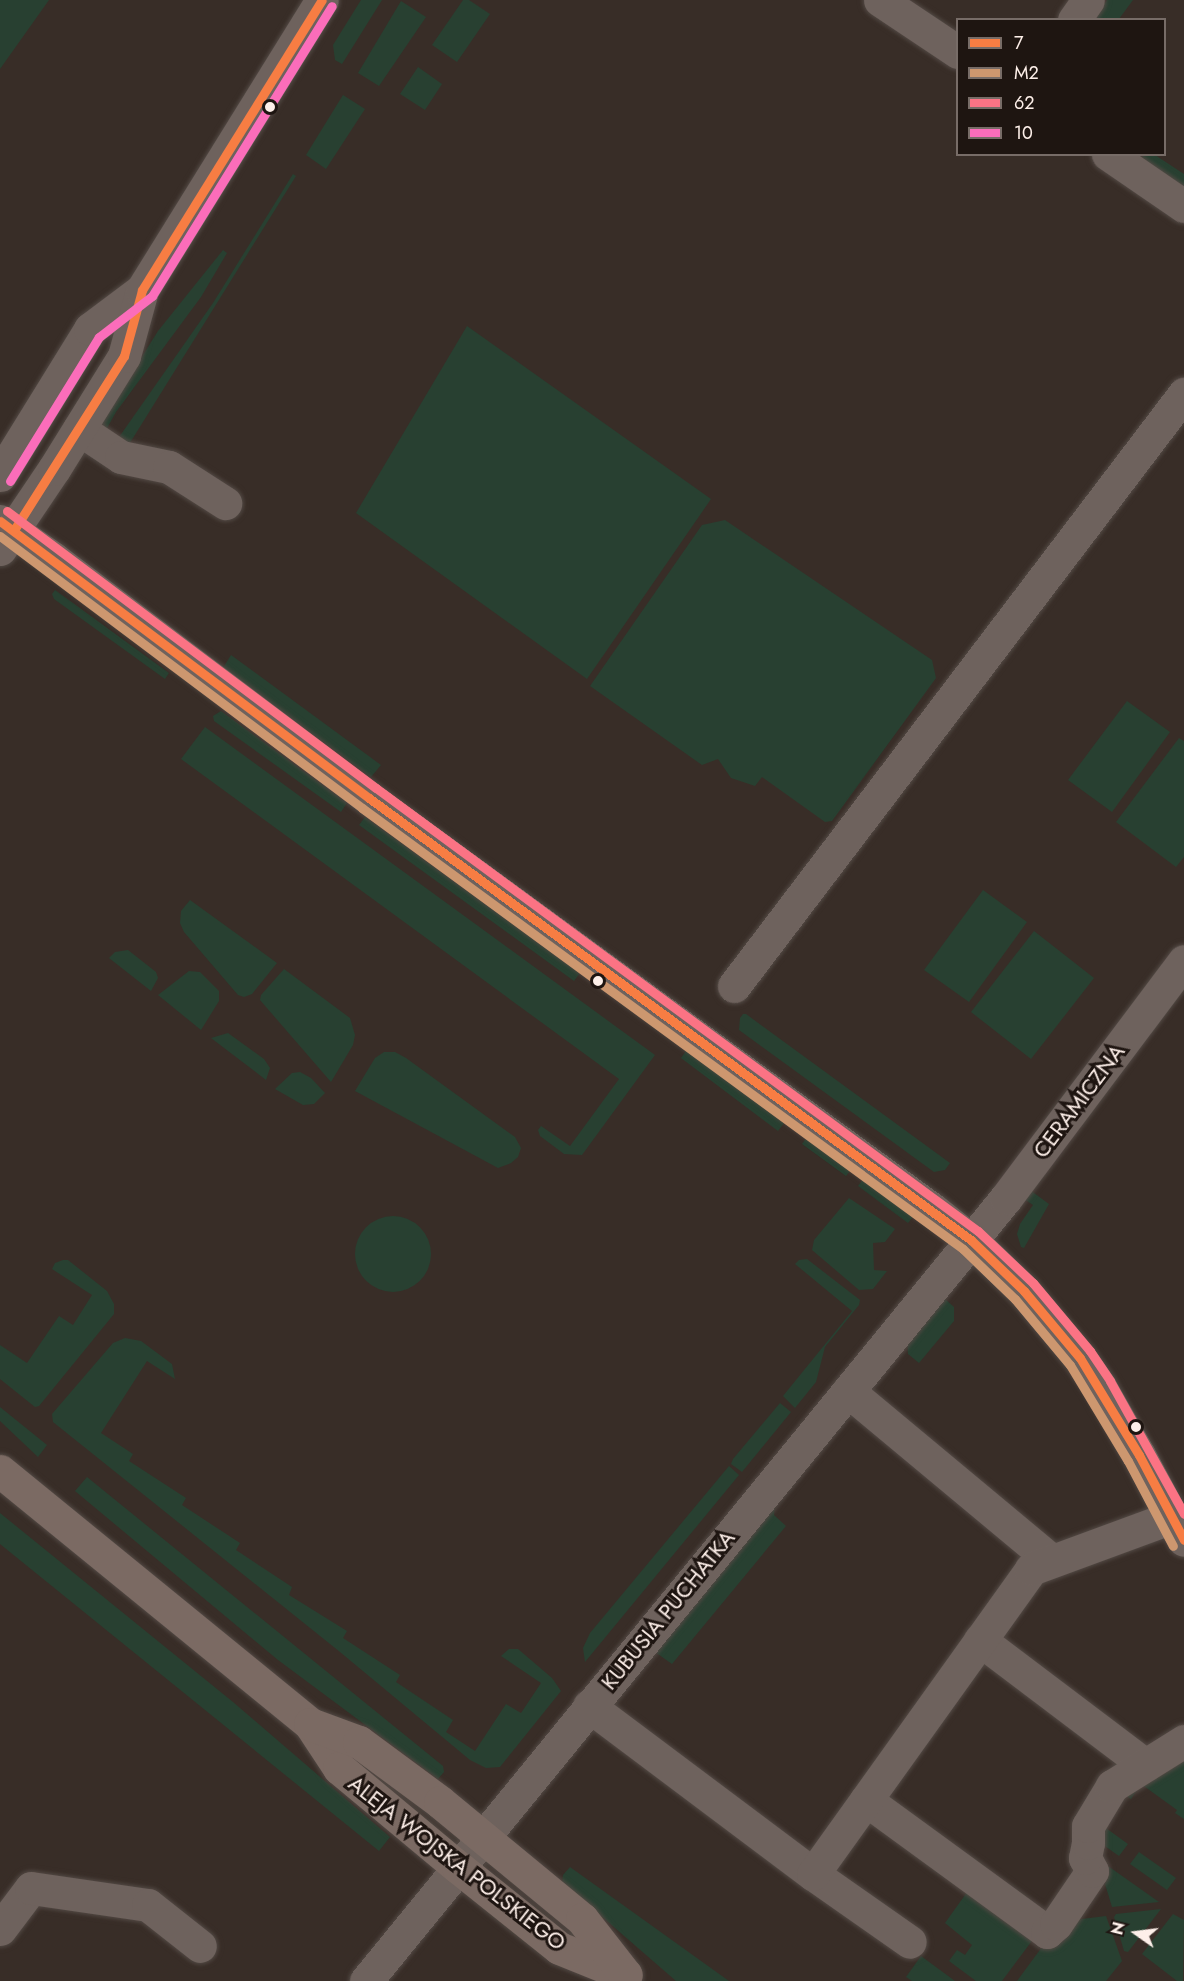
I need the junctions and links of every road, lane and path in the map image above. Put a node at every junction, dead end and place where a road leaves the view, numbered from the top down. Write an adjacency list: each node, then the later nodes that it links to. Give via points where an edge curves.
1 (322, 0): 8 (street)
2 (880, 0): 5 (street)
3 (1088, 0): 4 (street)
4 (1075, 18)
5 (956, 51)
6 (1111, 156): 7 (street)
7 (1184, 206)
8 (142, 290): 10 (street, via 124,356); 11 (street, via 90,329)
9 (1184, 394): 15 (street)
10 (79, 429): 12 (street, via 121,457 169,466); 13 (street)
11 (0, 475)
12 (225, 503)
13 (5, 533): 16 (street)
14 (1184, 960): 16 (street, CERAMICZNA)
15 (734, 986)
16 (971, 1240): 17 (street, KUBUSIA PUCHATKA); 19 (street, via 1024,1291 1080,1358)
17 (848, 1391): 20 (street); 22 (street, KUBUSIA PUCHATKA)
18 (0, 1471): 23 (main road, ALEJA WOJSKA POLSKIEGO)
19 (1178, 1529): 20 (street)
20 (1051, 1560): 21 (street, via 1031,1569)
21 (980, 1640): 25 (street); 26 (street)
22 (589, 1706): 27 (street, KUBUSIA PUCHATKA); 29 (street)
23 (310, 1724): 27 (main road, ALEJA WOJSKA POLSKIEGO, via 359,1742); 28 (main road, ALEJA WOJSKA POLSKIEGO, via 339,1768)
24 (1184, 1741): 25 (street)
25 (1145, 1765): 26 (street, via 1112,1786 1099,1806 1088,1826 1085,1858 1092,1872 1047,1932)
26 (866, 1800): 29 (street)
27 (482, 1836): 28 (street, KUBUSIA PUCHATKA); 33 (main road, ALEJA WOJSKA POLSKIEGO, via 582,1919)
28 (458, 1867): 33 (main road, ALEJA WOJSKA POLSKIEGO, via 560,1948); 34 (street, KUBUSIA PUCHATKA)
29 (813, 1874): 31 (street)
30 (0, 1929): 32 (street, via 31,1888 148,1905)
31 (910, 1942)
32 (200, 1946)
33 (630, 1978)
34 (366, 1981)

